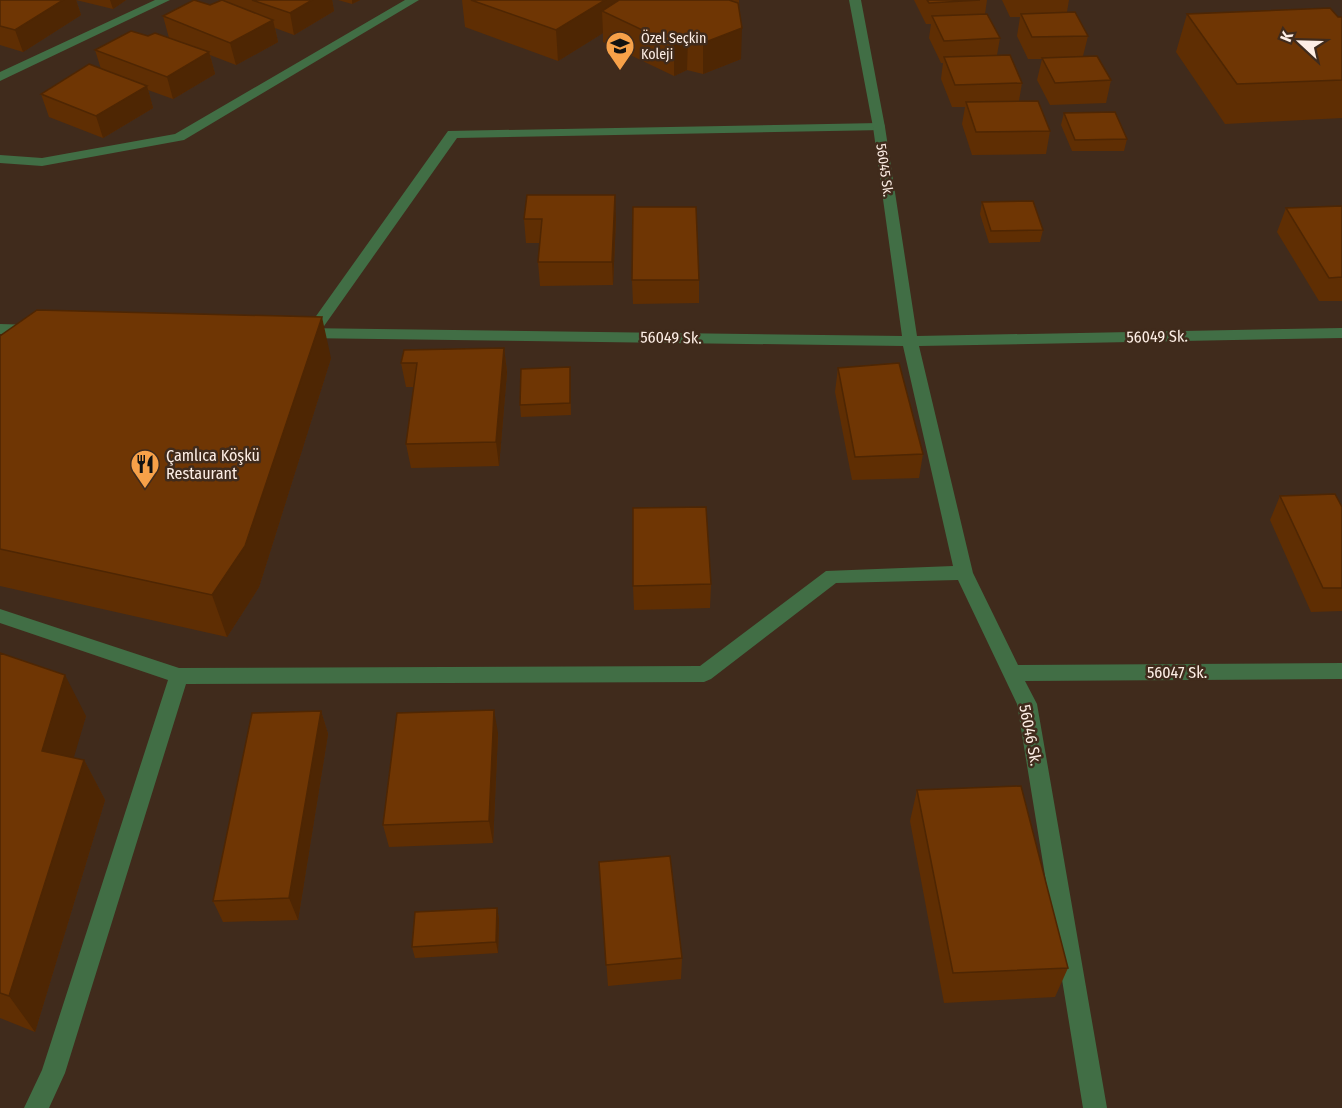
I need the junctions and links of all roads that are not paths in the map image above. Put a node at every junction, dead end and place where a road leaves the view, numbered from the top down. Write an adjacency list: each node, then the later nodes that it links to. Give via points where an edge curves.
1 (164, 0): 4 (street)
2 (413, 0): 6 (street, via 179,137 42,162)
3 (855, 0): 5 (street, 56045 Sk.)
4 (0, 77)
5 (879, 127): 10 (street, via 453,135); 12 (street, 56045 Sk.)
6 (0, 159)
7 (0, 329): 8 (street)
8 (46, 330)
9 (289, 333): 10 (street, 56049 Sk.)
10 (312, 333): 12 (street, 56049 Sk.)
11 (1342, 333): 12 (street, 56049 Sk.)
12 (910, 340): 13 (street, 56046 Sk.)
13 (964, 573): 16 (street, 56046 Sk.); 17 (street, via 832,576 704,674)
14 (0, 616): 17 (street)
15 (1342, 671): 16 (street, 56047 Sk.)
16 (1012, 673): 19 (street, 56046 Sk., via 1027,704)
17 (178, 676): 18 (street, via 53,1073)
18 (36, 1108)
19 (1095, 1108)

